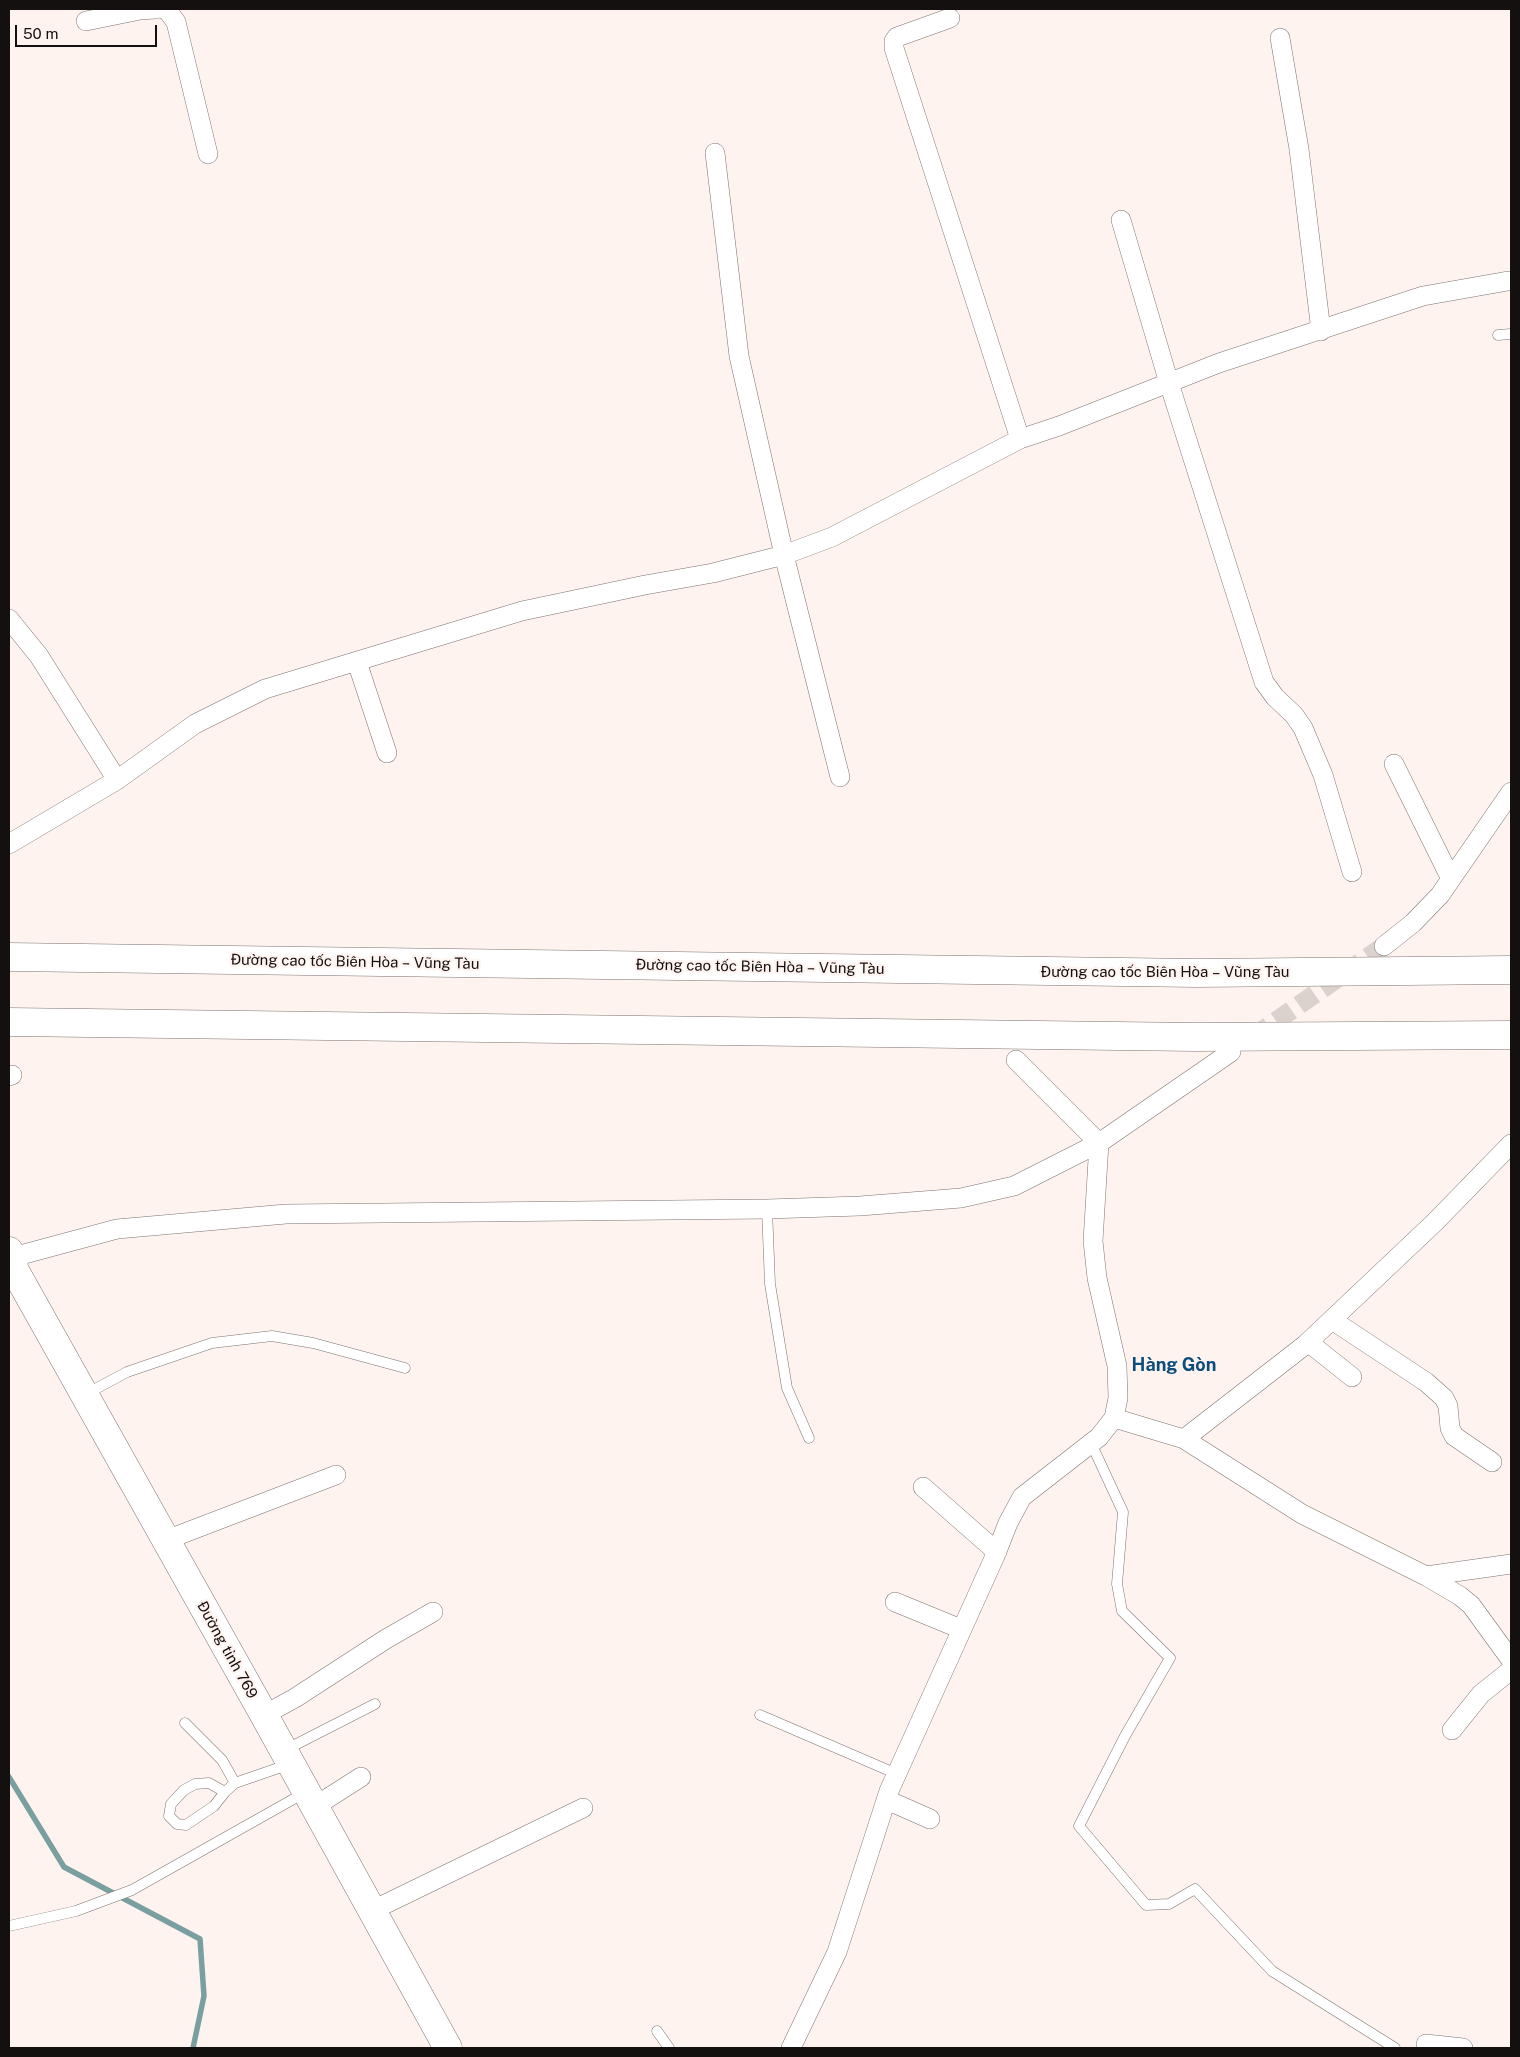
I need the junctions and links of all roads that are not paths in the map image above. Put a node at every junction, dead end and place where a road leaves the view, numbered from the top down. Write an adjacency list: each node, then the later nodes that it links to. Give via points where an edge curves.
1 (145, 9): 4 (street)
2 (163, 9): 7 (street, via 176,22)
3 (950, 18): 14 (street, via 897,36 894,48)
4 (86, 21)
5 (1280, 38): 10 (street, via 1299,149)
6 (715, 153): 15 (street, via 739,356)
7 (208, 154)
8 (1121, 220): 13 (street)
9 (1508, 281): 10 (street, via 1423,296)
10 (1321, 330): 13 (street)
11 (1511, 334): 12 (lane)
12 (1498, 335)
13 (1169, 383): 14 (street); 24 (street, via 1264,682 1303,728 1323,775)
14 (1020, 439): 15 (street, via 832,537)
15 (784, 555): 17 (street, via 714,574 645,585 522,612); 20 (street)
16 (9, 619): 21 (street, via 39,656)
17 (357, 662): 18 (street); 21 (street, via 265,689 195,724)
18 (387, 753)
19 (1394, 764): 25 (street)
20 (840, 777)
21 (116, 780): 23 (street)
22 (1511, 792): 25 (street)
23 (9, 844)
24 (1352, 872)
25 (1451, 879): 26 (street, via 1413,923)
26 (1384, 946)
27 (9, 957): 28 (main road, Đường cao tốc Biên Hòa – Vũng Tàu, via 1197,973)
28 (1511, 970)
29 (9, 1022): 30 (main road, via 1196,1037)
30 (1511, 1035)
31 (1231, 1052): 33 (street)
32 (1016, 1060): 33 (street)
33 (1099, 1143): 35 (street, via 1014,1186 962,1198); 42 (street, via 1093,1241 1096,1278 1118,1366)
34 (1511, 1144): 37 (street)
35 (767, 1209): 36 (street, via 286,1214 117,1229); 43 (lane, via 770,1284 787,1388)
36 (11, 1262): 41 (main road, Đường tỉnh 769)
37 (1332, 1320): 38 (street); 46 (street, via 1426,1382 1444,1398 1454,1436)
38 (1308, 1342): 40 (street); 44 (street)
39 (405, 1368): 41 (lane, via 313,1343 272,1336 212,1343 127,1372)
40 (1352, 1377)
41 (85, 1395): 49 (main road, Đường tỉnh 769)
42 (1114, 1418): 44 (street); 45 (street)
43 (809, 1438)
44 (1184, 1439): 52 (street, via 1302,1514)
45 (1091, 1443): 50 (street, via 1022,1497); 79 (lane, via 1122,1512 1117,1584 1122,1611 1170,1658 1079,1826 1146,1905 1169,1904 1195,1889 1272,1971)
46 (1492, 1462)
47 (336, 1475): 49 (street)
48 (923, 1487): 50 (street)
49 (166, 1540): 60 (main road, Đường tỉnh 769)
50 (997, 1552): 55 (street)
51 (1511, 1564): 52 (street)
52 (1426, 1576): 56 (street, via 1471,1605)
53 (895, 1602): 55 (street)
54 (433, 1612): 60 (street)
55 (961, 1629): 64 (street)
56 (1511, 1660)
57 (1511, 1670): 62 (street, via 1481,1694)
58 (376, 1704): 63 (lane)
59 (760, 1714): 64 (lane)
60 (264, 1715): 63 (main road, Đường tỉnh 769)
61 (185, 1723): 66 (lane, via 222,1760)
62 (1452, 1730)
63 (287, 1758): 66 (lane); 68 (main road, Đường tỉnh 769)
64 (896, 1774): 69 (street)
65 (361, 1777): 68 (street)
66 (235, 1783): 67 (lane)
67 (225, 1792): 67 (lane, via 214,1806 186,1825 177,1824 169,1816 171,1804 195,1784 210,1783)
68 (310, 1799): 72 (main road, Đường tỉnh 769); 73 (lane, via 132,1890 76,1911)
69 (886, 1800): 71 (street); 78 (street, via 837,1952)
70 (583, 1808): 72 (street)
71 (930, 1819)
72 (371, 1911): 76 (main road, Đường tỉnh 769)
73 (9, 1926)
74 (657, 2031): 77 (lane)
75 (1424, 2046): 80 (street)
76 (448, 2048)
77 (669, 2048)
78 (791, 2048)
79 (1395, 2048)
80 (1463, 2048)

